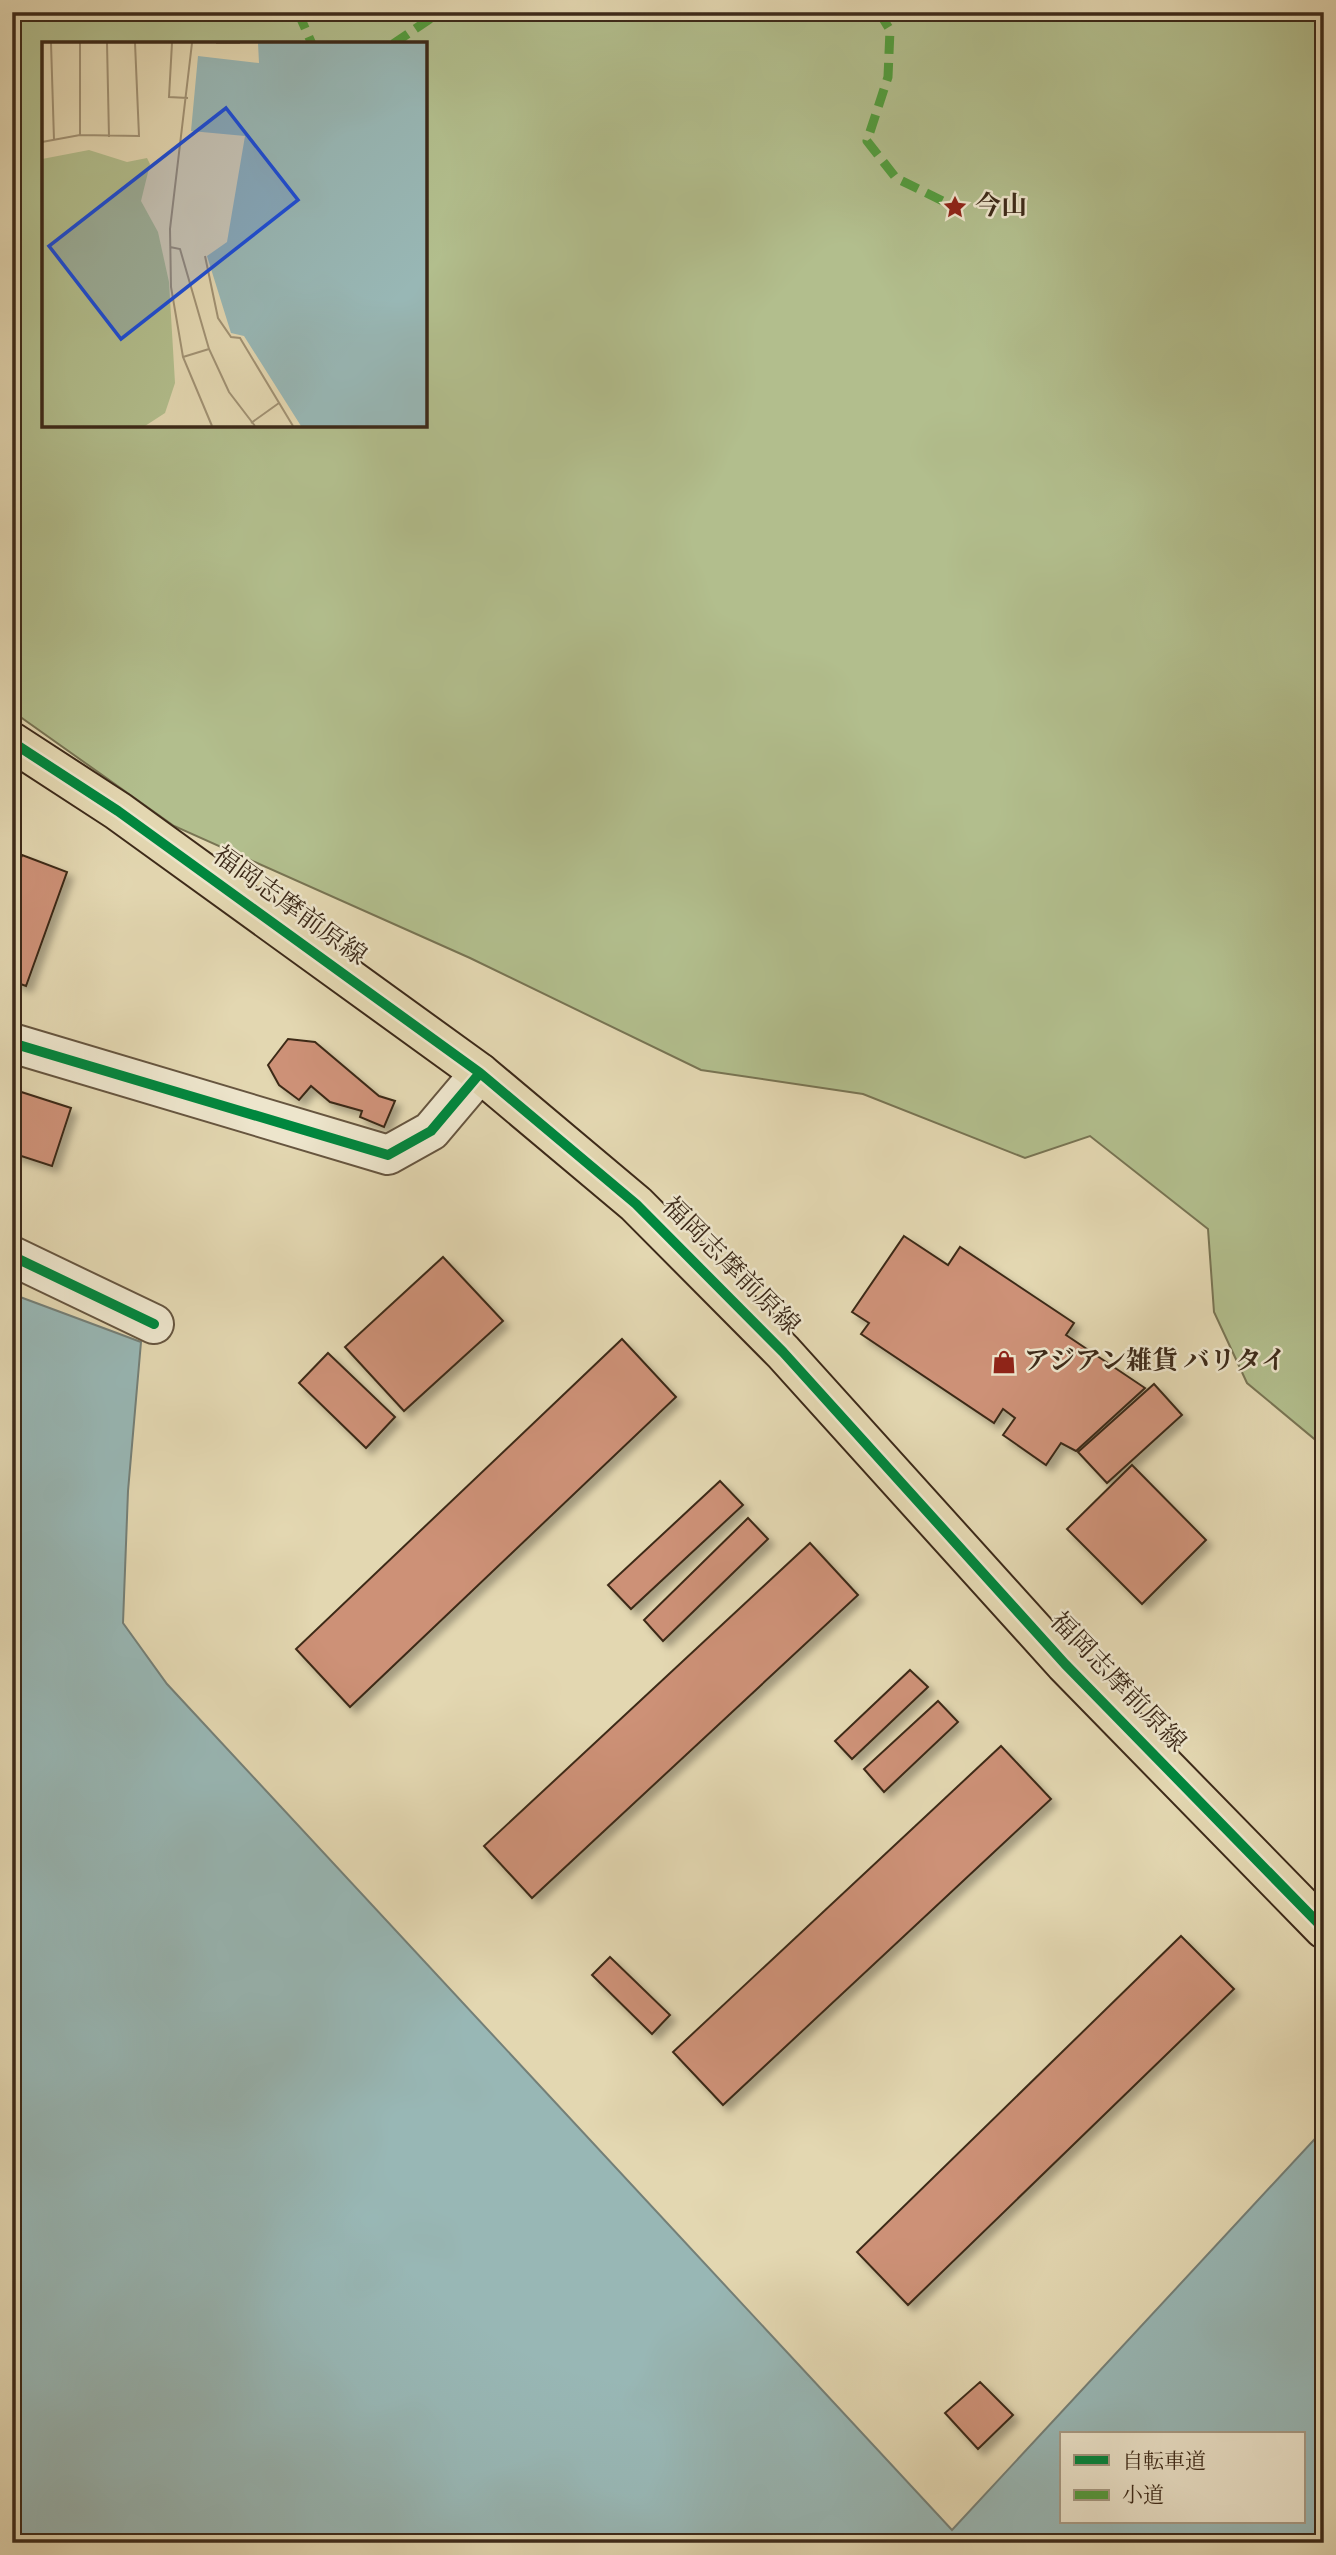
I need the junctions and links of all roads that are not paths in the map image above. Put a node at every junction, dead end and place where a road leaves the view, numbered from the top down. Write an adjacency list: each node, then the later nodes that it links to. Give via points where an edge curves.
1 (12, 742): 3 (main road, 福岡志摩前原線, via 118,811)
2 (12, 1043): 3 (street, via 388,1155 431,1131)
3 (480, 1073): 6 (main road, 福岡志摩前原線, via 636,1204 760,1329 1065,1664)
4 (12, 1256): 5 (street)
5 (154, 1324)
6 (1324, 1929)

